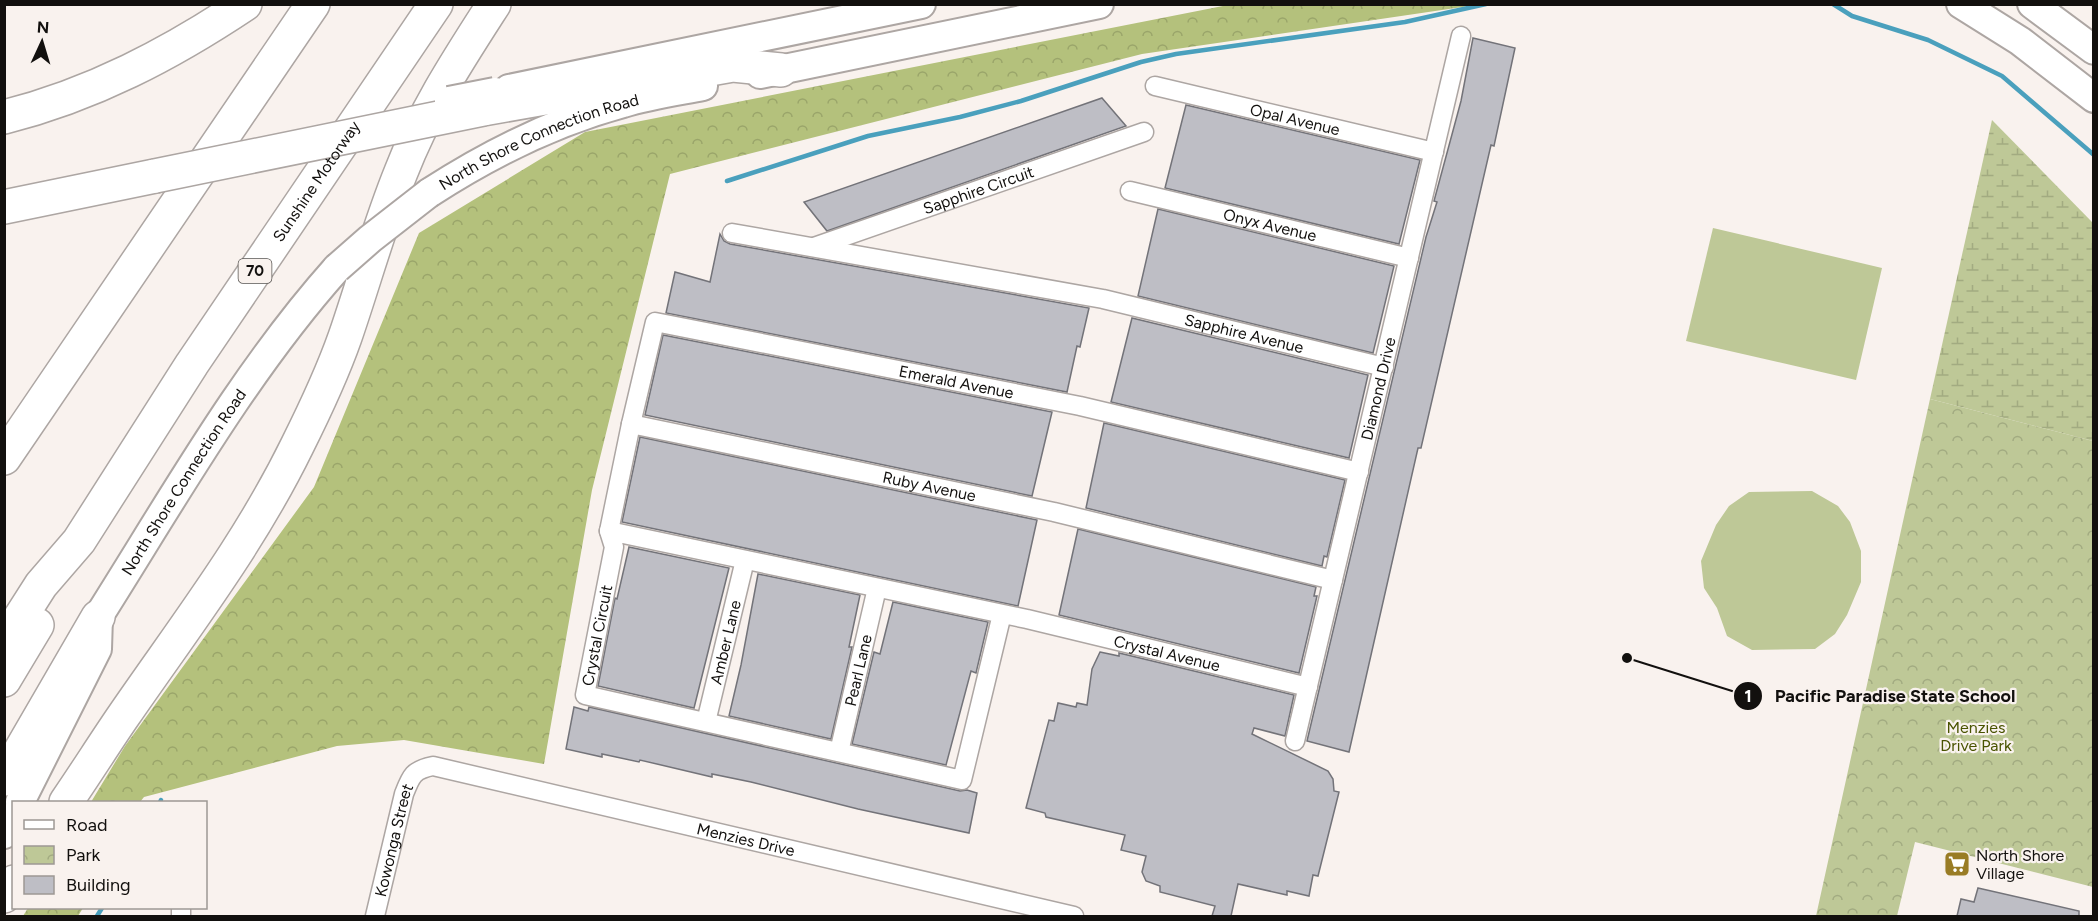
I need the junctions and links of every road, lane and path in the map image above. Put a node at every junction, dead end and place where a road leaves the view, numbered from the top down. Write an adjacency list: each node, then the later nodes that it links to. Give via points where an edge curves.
1 (245, 4): 15 (highway, via 185,43 127,73 58,101)
2 (313, 4): 28 (highway)
3 (436, 4): 31 (highway, Sunshine Motorway / 70, via 192,364)
4 (494, 4): 46 (highway, via 441,87 416,137 323,391 261,514)
5 (921, 4): 14 (main road)
6 (1099, 4): 11 (main road, North Shore Connection Road)
7 (1961, 4): 13 (main road, via 2020,41)
8 (2032, 4): 10 (main road)
9 (1461, 36): 17 (street, Diamond Drive)
10 (2094, 50)
11 (781, 70): 14 (highway, via 734,65); 36 (main road, North Shore Connection Road, bridge, via 623,102 564,122 464,171 370,238 337,268 285,329)
12 (1155, 86): 17 (street, Opal Avenue)
13 (2094, 98)
14 (489, 100): 18 (highway, bridge)
15 (4, 117)
16 (1144, 132): 23 (street, Sapphire Circuit)
17 (1434, 152): 24 (street, Diamond Drive)
18 (161, 167): 19 (main road); 21 (highway)
19 (4, 190)
20 (1130, 191): 24 (street, Onyx Avenue)
21 (4, 207)
22 (732, 233): 23 (street, Sapphire Circuit)
23 (813, 247): 25 (street, Sapphire Circuit)
24 (1409, 258): 26 (street, Diamond Drive)
25 (1103, 299): 26 (street, Sapphire Avenue)
26 (1384, 367): 29 (street, Diamond Drive)
27 (631, 424): 29 (street, Emerald Avenue, via 655,322 1080,406); 30 (street); 33 (street, Ruby Avenue, via 1054,512)
28 (4, 458)
29 (1359, 472): 33 (street, Diamond Drive)
30 (609, 531): 32 (street); 40 (street, Crystal Circuit, via 614,548 585,695)
31 (79, 541): 37 (highway, Sunshine Motorway / 70, via 41,585); 38 (highway, Sunshine Motorway / 70, via 57,592)
32 (745, 560): 34 (street); 40 (street, Amber Lane)
33 (1333, 580): 39 (street, Diamond Drive)
34 (877, 588): 35 (street); 42 (street, Pearl Lane)
35 (1002, 614): 39 (street, Crystal Avenue); 42 (street, Crystal Circuit, via 962,780)
36 (98, 617): 44 (highway); 45 (main road, via 97,648)
37 (4, 643)
38 (4, 680)
39 (1308, 687): 41 (street, Diamond Drive)
40 (706, 722): 42 (street, Crystal Circuit)
41 (1295, 741)
42 (839, 752)
43 (419, 769): 49 (street, Kowonga Street, via 404,794); 50 (street, Menzies Drive, via 433,766)
44 (4, 778)
45 (20, 801)
46 (67, 801)
47 (12, 820): 48 (main road)
48 (4, 834)
49 (375, 916)
50 (1074, 916)

